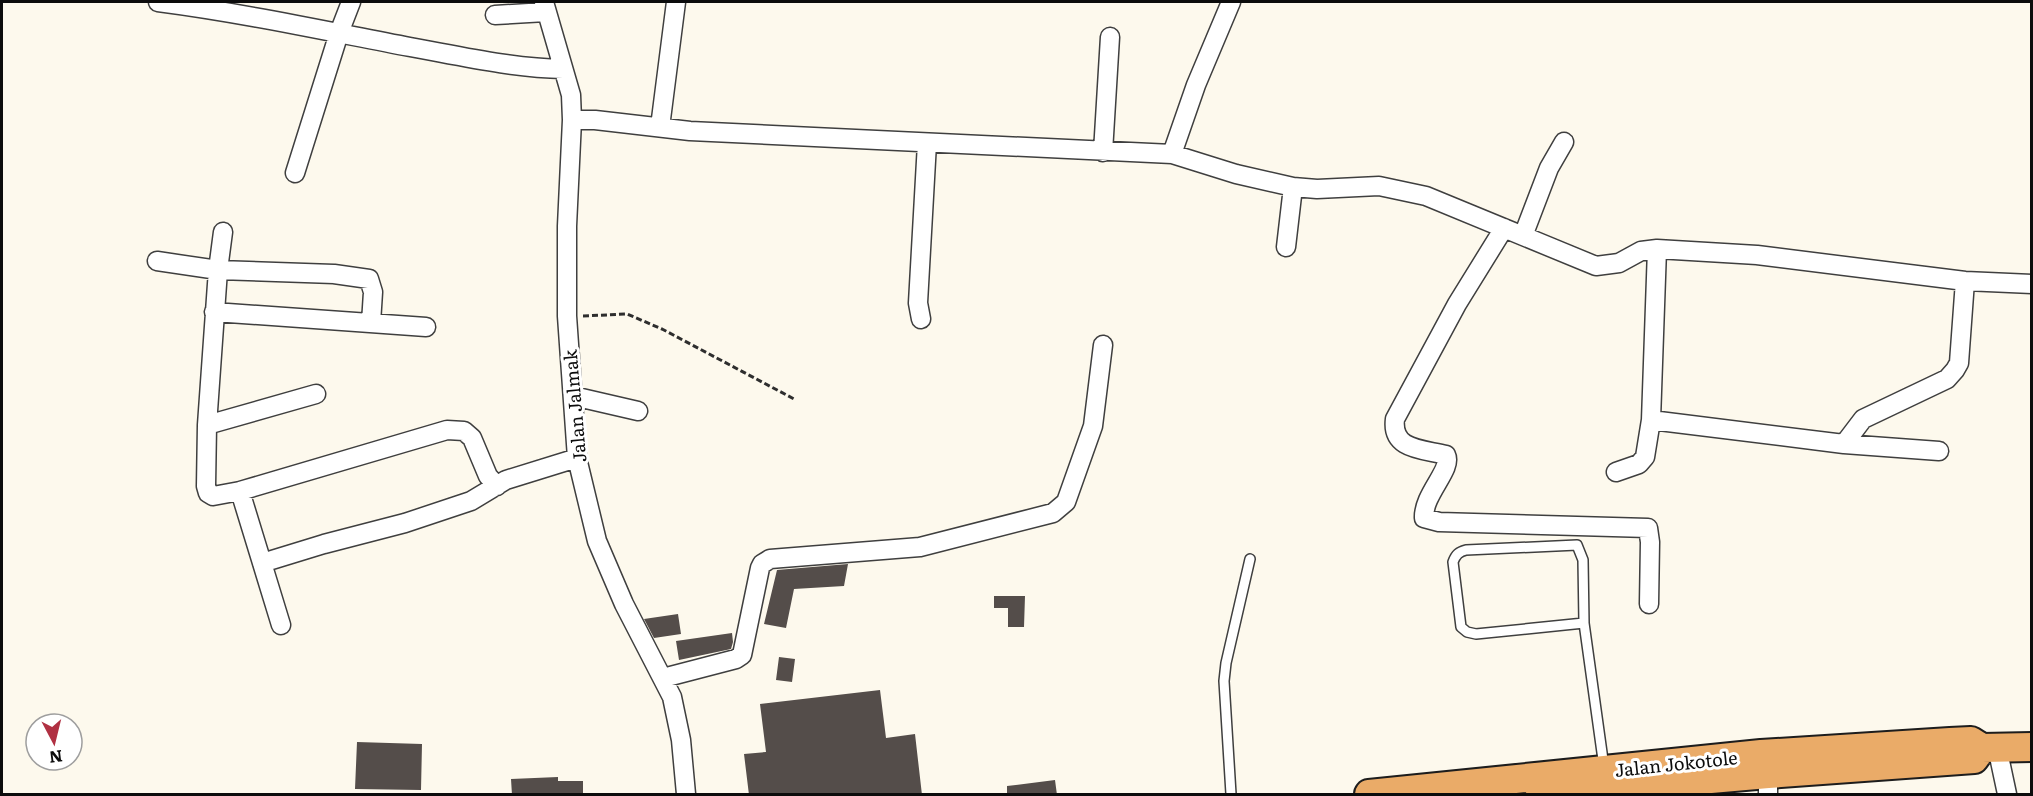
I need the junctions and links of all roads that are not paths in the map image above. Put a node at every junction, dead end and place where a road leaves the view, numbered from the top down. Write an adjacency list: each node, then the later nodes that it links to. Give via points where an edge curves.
1 (158, 2): 5 (street)
2 (351, 2): 8 (street)
3 (676, 2): 12 (street)
4 (1231, 2): 16 (street)
5 (225, 6): 8 (street)
6 (545, 7): 7 (street); 10 (street, Jalan Jalmak)
7 (495, 15)
8 (339, 33): 10 (street, via 464,57); 17 (street)
9 (1110, 37): 15 (street)
10 (563, 69): 11 (street, Jalan Jalmak, via 571,95)
11 (572, 120): 12 (street); 34 (street, Jalan Jalmak, via 567,316)
12 (660, 127): 14 (street)
13 (1564, 142): 21 (street)
14 (927, 143): 15 (street); 29 (street, via 918,303)
15 (1104, 152): 16 (street)
16 (1172, 154): 18 (street)
17 (295, 173)
18 (1293, 187): 19 (street, via 1379,186 1426,196); 22 (street)
19 (1504, 228): 21 (street); 46 (street, via 1457,304 1395,419 1396,437 1406,445 1446,455 1448,459 1448,466 1429,495 1424,518 1439,522 1648,528)
20 (224, 232): 25 (street)
21 (1523, 236): 23 (street, via 1596,266 1619,263 1641,251)
22 (1286, 247)
23 (1657, 260): 26 (street, via 1756,255); 36 (street)
24 (157, 261): 25 (street)
25 (218, 270): 28 (street); 30 (street, via 369,279 373,292)
26 (1965, 281): 27 (street); 38 (street, via 1959,363 1955,370 1947,379 1863,419)
27 (2031, 285)
28 (214, 312): 30 (street); 37 (street)
29 (921, 318)
30 (371, 323): 31 (street)
31 (426, 327)
32 (1103, 345): 49 (street, via 1093,426 1062,507 1053,513 920,547 770,559 760,568 742,655)
33 (316, 394): 37 (street)
34 (573, 396): 35 (street); 40 (street, Jalan Jalmak)
35 (638, 411)
36 (1651, 420): 38 (street); 41 (street, via 1645,457 1639,464)
37 (207, 425): 43 (street, via 208,494)
38 (1844, 444): 39 (street)
39 (1939, 451)
40 (577, 458): 42 (street); 49 (street, Jalan Jalmak, via 597,541 624,604)
41 (1616, 472)
42 (497, 486): 43 (street, via 488,476 472,438 464,431 447,430); 45 (street, via 471,501 405,523)
43 (240, 491): 45 (street)
44 (1250, 559): 56 (lane, via 1224,681)
45 (262, 563): 48 (street)
46 (1649, 604)
47 (1584, 623): 47 (lane, via 1582,560 1577,545 1466,550 1455,557 1461,627 1467,632); 53 (lane)
48 (281, 625)
49 (663, 678): 55 (street, Jalan Jalmak, via 677,718)
50 (1989, 747): 51 (highway, Jalan Jokotole); 52 (highway, Jalan Jokotole, via 1971,741); 59 (street)
51 (2031, 747)
52 (1850, 759): 53 (highway, Jalan Jokotole, via 1761,754); 54 (highway, Jalan Jokotole)
53 (1604, 771): 57 (highway, Jalan Jokotole)
54 (1768, 784): 58 (highway, Jalan Jokotole)
55 (686, 795)
56 (1231, 795)
57 (1368, 795)
58 (1540, 795)
59 (2007, 795)

